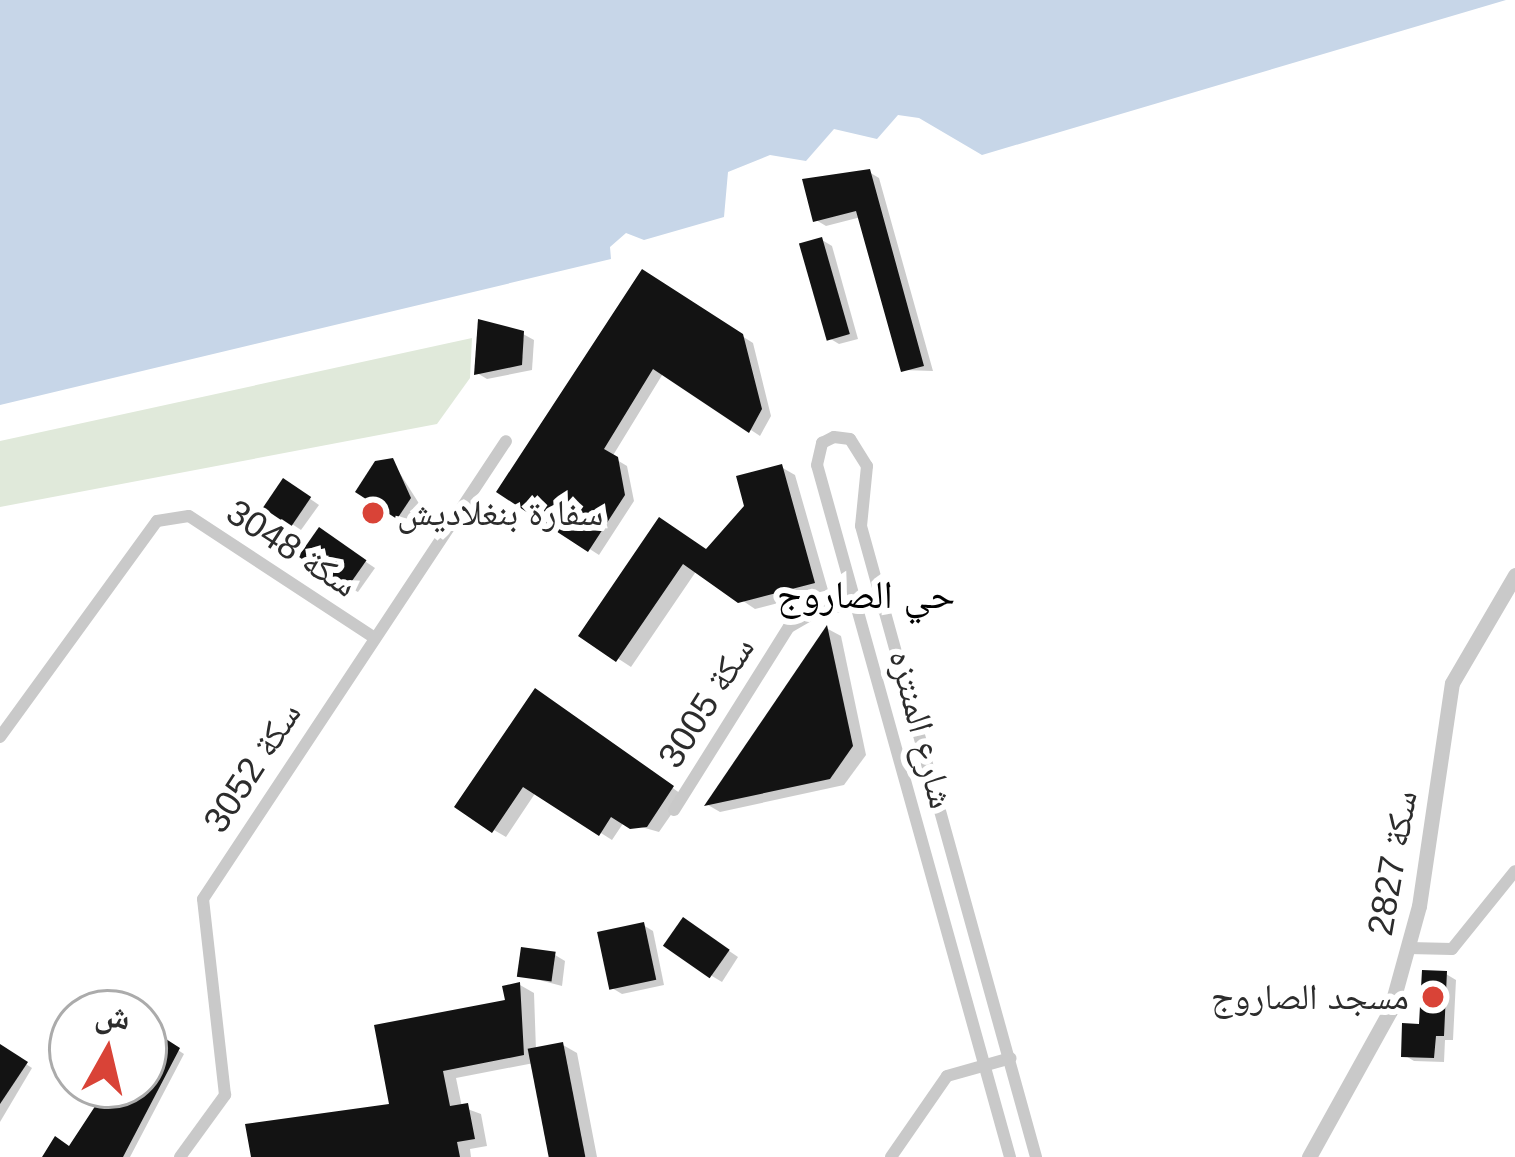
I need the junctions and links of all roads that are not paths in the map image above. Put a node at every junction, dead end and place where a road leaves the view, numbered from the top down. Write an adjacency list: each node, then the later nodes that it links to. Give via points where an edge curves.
1 (506, 441): 5 (street, سكة 3052)
2 (1515, 575): 11 (street, سكة 2827, via 1496,595 1452,683)
3 (856, 603): 4 (street); 4 (street, شارع المنتزه, via 817,465 822,442 834,436 850,439 867,466 861,526); 7 (street, شارع المنتزه); 9 (street, سكة 3005, via 789,627)
4 (884, 609): 6 (street, شارع المنتزه)
5 (373, 637): 8 (street, سكة 3048, via 189,516 157,521); 14 (street, سكة 3052, via 203,899 225,1095)
6 (902, 672): 7 (street); 12 (street, شارع المنتزه)
7 (877, 679): 13 (street, شارع المنتزه)
8 (0, 737)
9 (674, 810)
10 (1515, 871): 11 (street, via 1452,949)
11 (1409, 948): 18 (street, سكة 2827, via 1368,1058)
12 (1011, 1058): 13 (street); 17 (street, شارع المنتزه)
13 (983, 1063): 15 (street, via 947,1076); 16 (street, شارع المنتزه)
14 (180, 1157)
15 (891, 1157)
16 (1010, 1157)
17 (1036, 1157)
18 (1309, 1157)

